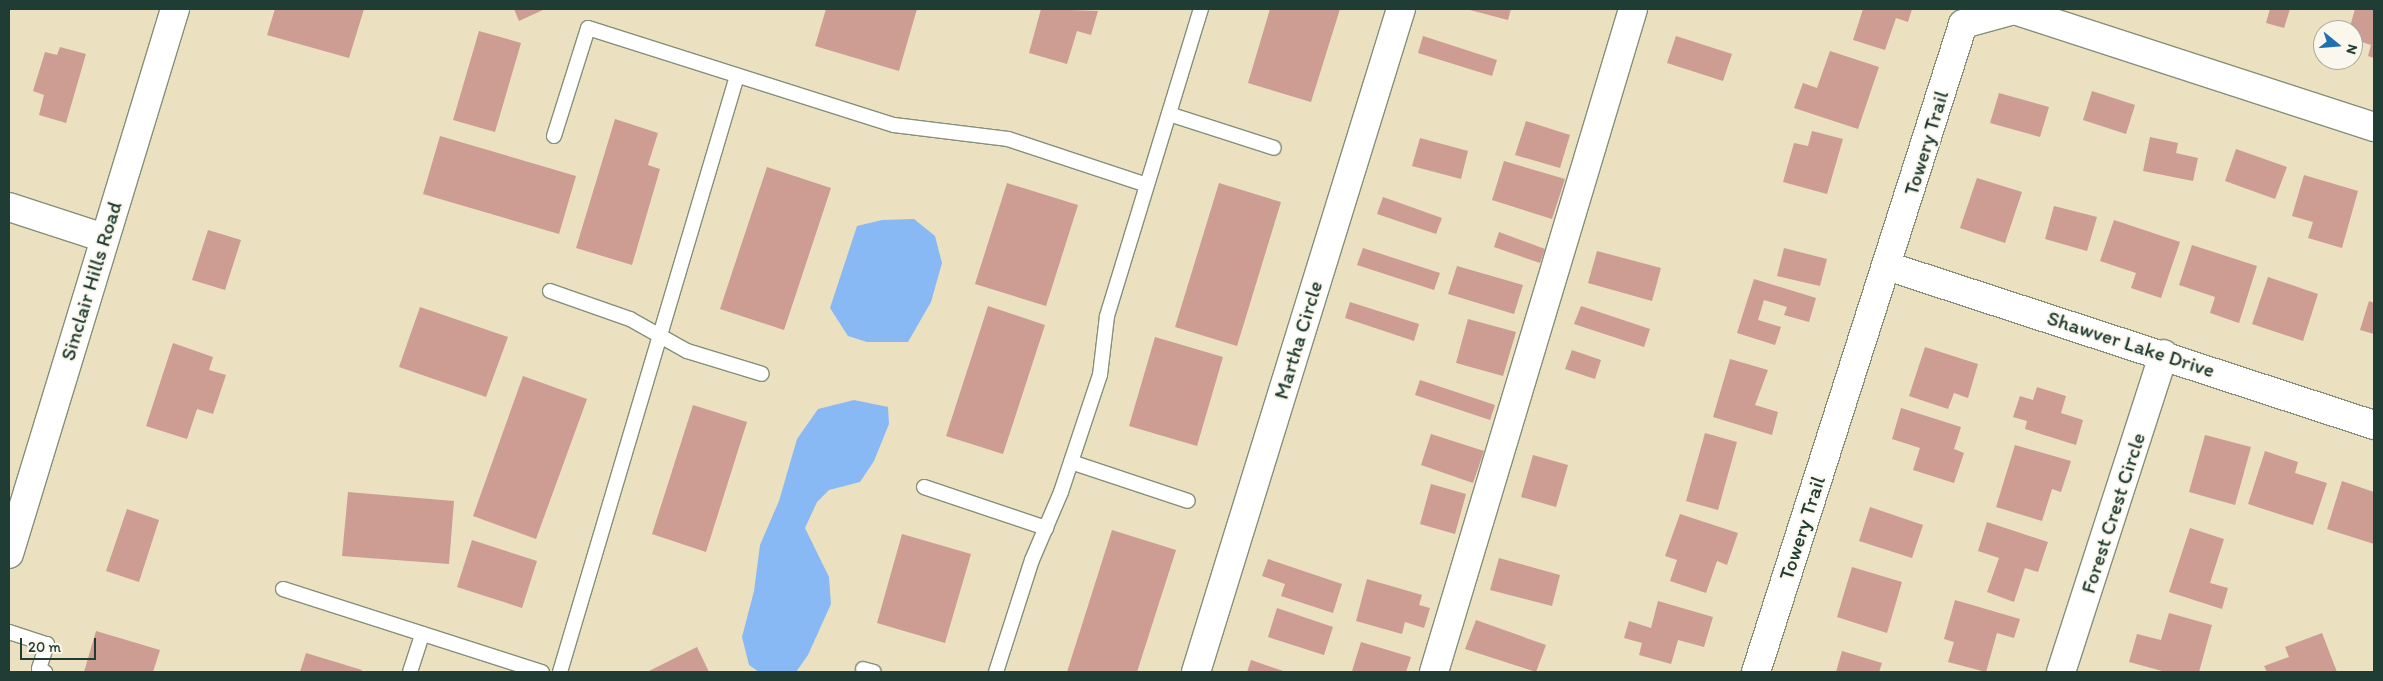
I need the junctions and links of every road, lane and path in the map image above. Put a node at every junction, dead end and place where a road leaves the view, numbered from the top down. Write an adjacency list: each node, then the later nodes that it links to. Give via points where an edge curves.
1 (175, 9): 12 (street, Sinclair Hills Road)
2 (1201, 9): 6 (lane)
3 (1401, 9): 32 (street, Martha Circle)
4 (1633, 9): 33 (street)
5 (738, 76): 8 (lane, via 588,28); 10 (lane, via 894,125 1008,139); 15 (lane)
6 (1169, 114): 9 (lane); 10 (lane)
7 (2374, 127): 13 (street, Towery Trail, via 2014,10 1963,24)
8 (554, 136)
9 (1274, 148)
10 (1147, 185): 19 (lane, via 1107,316 1100,375)
11 (9, 207): 12 (street)
12 (104, 238): 23 (street, Sinclair Hills Road)
13 (1887, 266): 16 (street, Shawver Lake Drive); 34 (street, Towery Trail)
14 (550, 291): 15 (lane, via 630,319)
15 (660, 336): 17 (lane, via 686,351); 30 (lane)
16 (2164, 354): 18 (street, Shawver Lake Drive); 35 (street, Forest Crest Circle)
17 (762, 374)
18 (2374, 425)
19 (1071, 462): 21 (lane); 22 (lane)
20 (924, 487): 22 (lane)
21 (1188, 501)
22 (1046, 528): 31 (lane, via 1032,560)
23 (9, 554)
24 (283, 589): 26 (lane)
25 (9, 632): 27 (lane, via 46,644 39,669)
26 (422, 634): 28 (lane); 29 (lane)
27 (45, 672)
28 (410, 672)
29 (542, 672)
30 (560, 672)
31 (996, 672)
32 (1196, 672)
33 (1434, 672)
34 (1756, 672)
35 (2061, 672)

